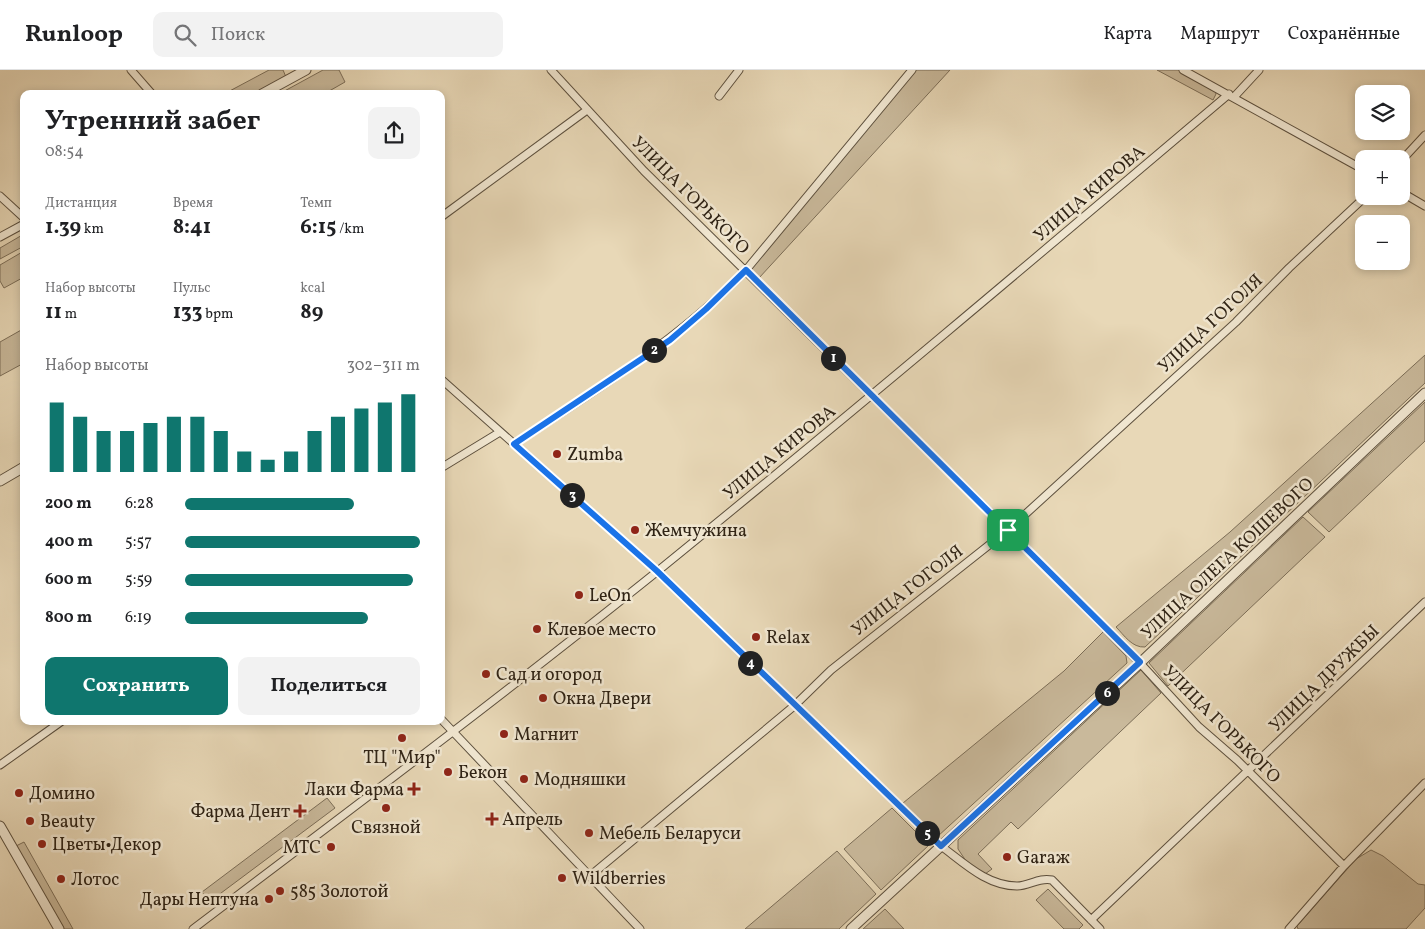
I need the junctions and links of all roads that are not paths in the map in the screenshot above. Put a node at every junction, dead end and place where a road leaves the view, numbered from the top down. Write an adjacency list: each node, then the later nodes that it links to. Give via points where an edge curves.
1 (131, 70): 9 (street)
2 (306, 70): 8 (street)
3 (551, 70): 13 (street, УЛИЦА ГОРЬКОГО)
4 (739, 70): 12 (street)
5 (912, 70): 25 (street)
6 (1184, 70): 11 (street)
7 (1259, 70): 11 (street, УЛИЦА КИРОВА)
8 (290, 74): 10 (street)
9 (148, 90)
10 (268, 90)
11 (1231, 95): 16 (street); 28 (street, УЛИЦА КИРОВА)
12 (719, 96)
13 (587, 110): 22 (street); 25 (street, УЛИЦА ГОРЬКОГО, via 644,171)
14 (1425, 135): 15 (street)
15 (1410, 151)
16 (1355, 165)
17 (0, 196): 21 (street)
18 (1410, 197): 20 (street)
19 (1356, 205): 34 (street, УЛИЦА ГОГОЛЯ, via 1247,312)
20 (1425, 206)
21 (20, 214)
22 (445, 215)
23 (20, 226): 24 (street)
24 (0, 237)
25 (746, 270): 28 (street, УЛИЦА ГОРЬКОГО); 30 (street, via 670,340)
26 (445, 383): 29 (street)
27 (1425, 393): 37 (street, УЛИЦА ОЛЕГА КОШЕВОГО)
28 (871, 396): 34 (street, УЛИЦА ГОРЬКОГО); 35 (street, УЛИЦА КИРОВА)
29 (500, 432): 30 (street); 31 (street)
30 (514, 444): 35 (street)
31 (445, 466)
32 (20, 468): 33 (street)
33 (0, 481)
34 (1008, 530): 37 (street, УЛИЦА ГОРЬКОГО); 38 (street, УЛИЦА ГОГОЛЯ, via 846,657)
35 (657, 571): 38 (street); 41 (street, УЛИЦА КИРОВА)
36 (1425, 602): 43 (street, УЛИЦА ДРУЖБЫ)
37 (1140, 662): 43 (street, УЛИЦА ГОРЬКОГО, via 1199,727); 46 (street, УЛИЦА ОЛЕГА КОШЕВОГО)
38 (794, 706): 46 (street); 48 (street, УЛИЦА ГОГОЛЯ)
39 (445, 723): 41 (street)
40 (56, 725): 42 (street)
41 (454, 732): 48 (street); 51 (street, УЛИЦА КИРОВА)
42 (0, 765)
43 (1248, 771): 47 (street, УЛИЦА ГОРЬКОГО); 49 (street, УЛИЦА ДРУЖБЫ)
44 (1425, 783): 47 (street)
45 (0, 826): 50 (street)
46 (941, 846): 49 (street, via 990,880 1016,886 1052,880); 53 (street, УЛИЦА ОЛЕГА КОШЕВОГО)
47 (1344, 866): 55 (street)
48 (590, 876): 52 (street)
49 (1091, 920): 54 (street)
50 (59, 929)
51 (193, 929)
52 (640, 929)
53 (851, 929)
54 (1100, 929)
55 (1289, 929)

